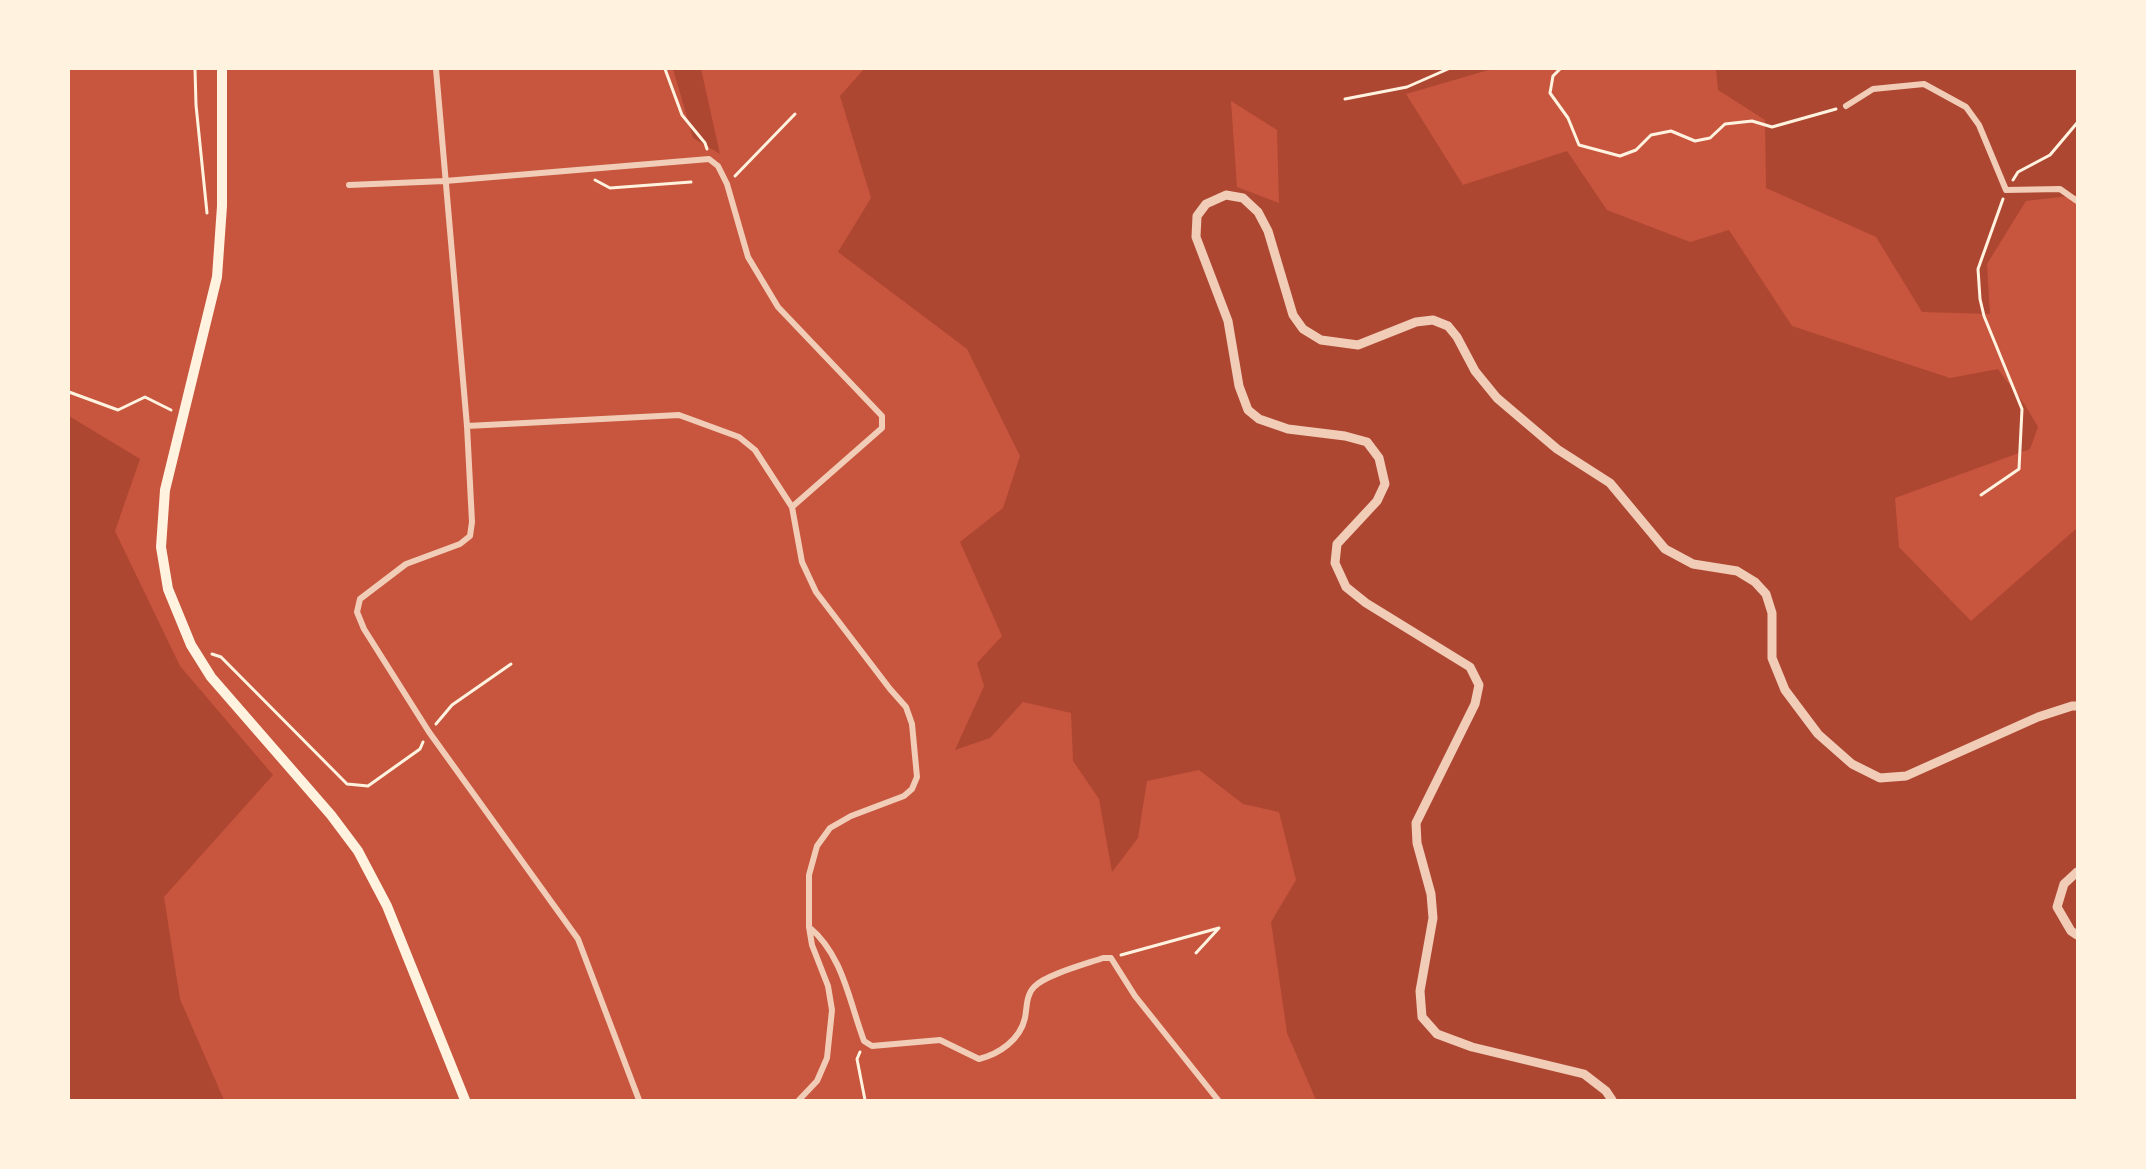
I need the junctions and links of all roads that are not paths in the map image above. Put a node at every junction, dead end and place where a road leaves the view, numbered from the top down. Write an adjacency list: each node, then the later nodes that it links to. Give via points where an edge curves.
1 (222, 69): 13 (main road, via 222,206 217,277 165,490 161,547 168,589 191,645 211,676 358,851 387,906)
2 (436, 69): 4 (street)
3 (1846, 106): 6 (street, via 1873,89 1924,84 1966,107 1979,125 2006,190 2060,189)
4 (445, 181): 5 (street); 7 (street); 8 (street, via 709,159 718,166 748,257 778,307 882,416 882,428)
5 (349, 186)
6 (2077, 201)
7 (467, 426): 8 (street, via 679,415 739,437 755,450); 14 (street, via 470,536 460,544 405,564 360,599 357,612 429,732 578,939)
8 (792, 507): 11 (street, via 802,562 816,592 906,708 912,724 916,777 912,789 904,796 830,828 818,846 809,875)
9 (2077, 706): 17 (street, via 2038,717 1906,776 1880,778 1852,764 1818,734 1785,690 1772,658 1772,613 1766,594 1755,582 1737,571 1693,564 1665,549 1610,483 1557,449 1497,398 1448,326 1433,320 1416,322 1358,345 1321,340 1303,329 1293,315 1268,231 1258,212 1243,198 1226,195 1206,204 1197,216 1196,237 1228,321 1239,386 1248,410 1259,419 1288,429 1367,442 1379,458 1385,484 1377,501 1338,544 1335,563 1346,587 1470,668 1479,685 1475,704 1416,823 1433,918 1420,991 1422,1017 1437,1034 1472,1047 1584,1074)
10 (2077, 872): 12 (street, via 2064,884 2057,907 2071,931)
11 (809, 927): 15 (street, via 832,1010 827,1058 817,1081); 16 (street, via 837,962 864,1041 872,1046 940,1040 978,1059 992,1056 1012,1041 1024,1021 1034,987 1047,978 1111,958 1135,996)
12 (2077, 934)
13 (465, 1100)
14 (639, 1100)
15 (799, 1100)
16 (1218, 1100)
17 (1612, 1100)

